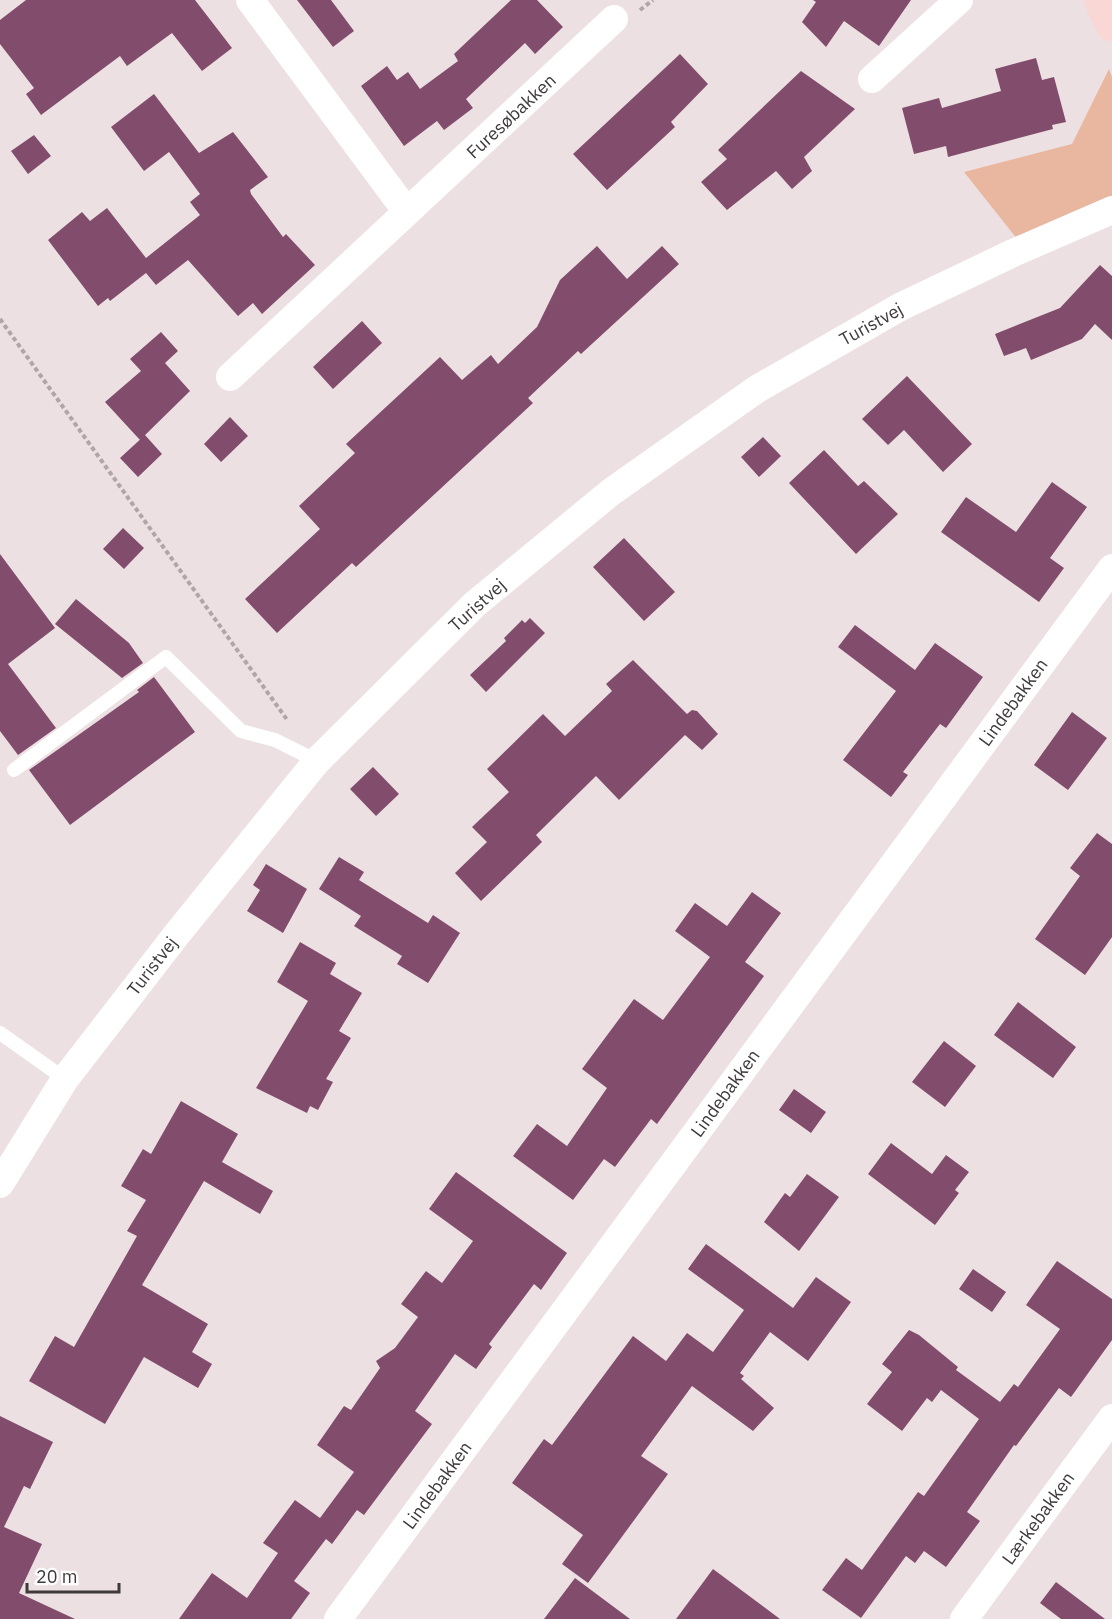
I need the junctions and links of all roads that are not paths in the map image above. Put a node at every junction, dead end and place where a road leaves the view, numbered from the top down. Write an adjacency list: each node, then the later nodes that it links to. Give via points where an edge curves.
1 (250, 0): 8 (street)
2 (959, 0): 6 (street)
3 (1100, 0): 5 (street)
4 (614, 19): 8 (street, Furesøbakken)
5 (1112, 25)
6 (872, 79)
7 (1112, 210): 11 (street, Turistvej, via 900,307 756,389 611,492 475,604)
8 (407, 212): 9 (street, Furesøbakken)
9 (230, 377)
10 (1112, 568): 17 (street, Lindebakken)
11 (317, 760): 12 (lane, via 275,740 242,731 166,657); 14 (street, Turistvej)
12 (14, 770)
13 (0, 1033): 14 (lane)
14 (65, 1079): 15 (street, Turistvej)
15 (0, 1184)
16 (1112, 1418): 18 (street, Lærkebakken)
17 (338, 1619)
18 (964, 1619)

